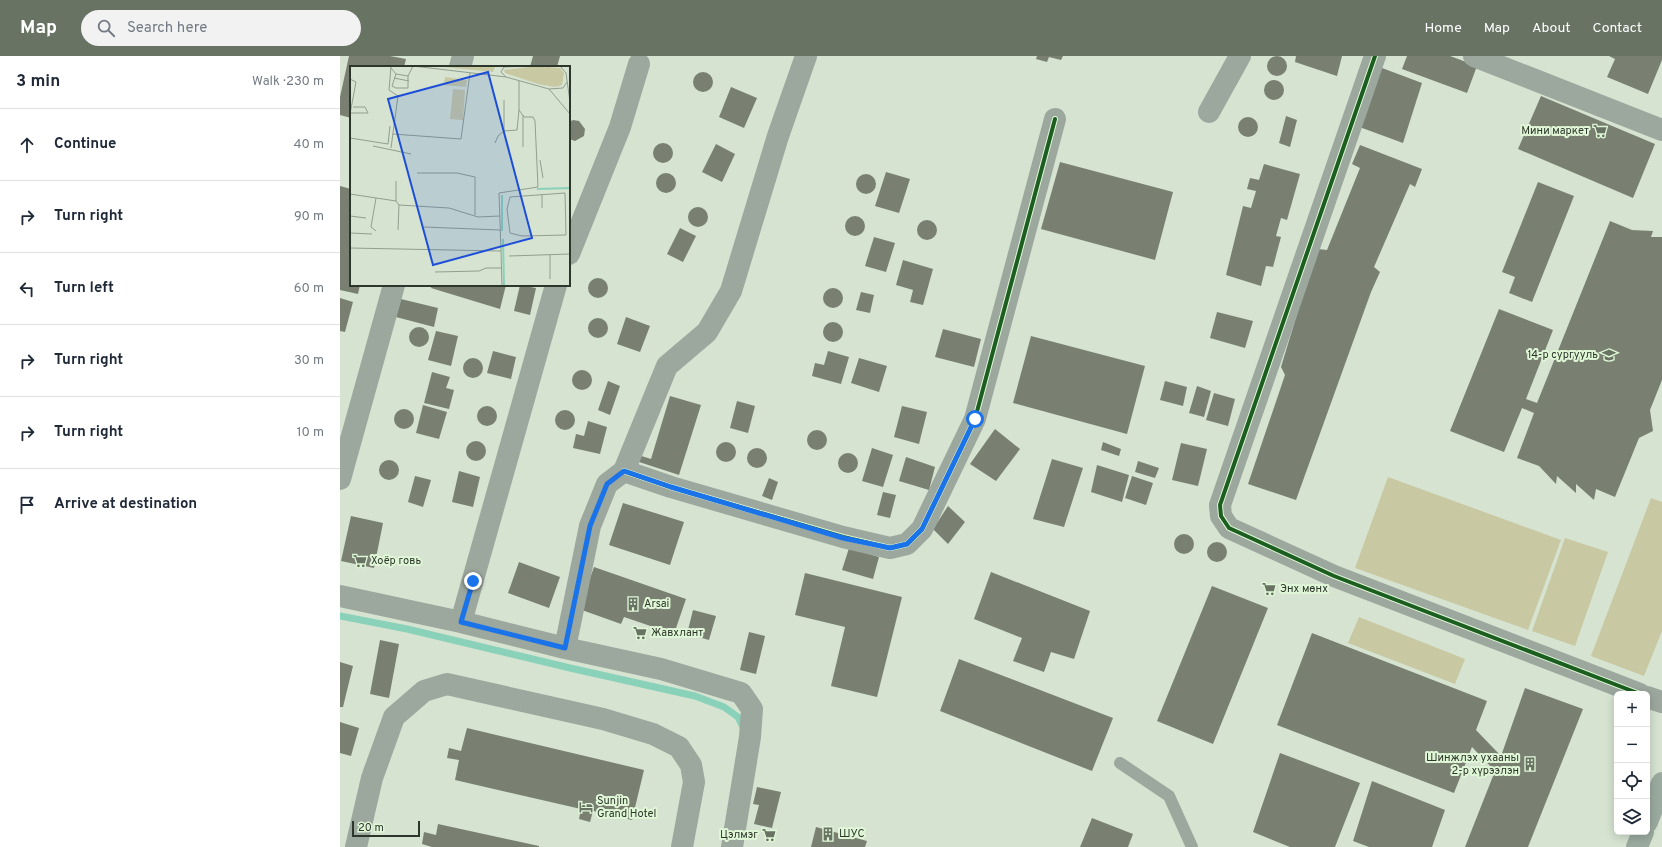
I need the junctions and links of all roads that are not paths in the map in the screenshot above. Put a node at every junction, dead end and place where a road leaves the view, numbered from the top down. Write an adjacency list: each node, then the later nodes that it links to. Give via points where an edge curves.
1 (463, 56): 7 (street)
2 (806, 56): 14 (street, via 778,136 731,290 707,332 668,366)
3 (1240, 56): 8 (street)
4 (1375, 56): 19 (street, via 1222,498 1221,516 1229,528 1334,576)
5 (1474, 56): 10 (street)
6 (638, 64): 11 (street, via 620,128)
7 (460, 66)
8 (1209, 112)
9 (1055, 119): 14 (street, via 975,419 922,529 907,544 890,548 843,538)
10 (1662, 130)
11 (570, 252)
12 (394, 286): 15 (street)
13 (556, 286): 17 (street)
14 (624, 471): 18 (street, via 607,484 590,526)
15 (340, 479)
16 (340, 596): 17 (street)
17 (461, 622): 18 (street)
18 (565, 648): 28 (street, via 660,669 741,693 752,709 750,737)
19 (1632, 691)
20 (1650, 697): 21 (street)
21 (1662, 702)
22 (1120, 763): 29 (lane, via 1169,796)
23 (1662, 783): 24 (highway)
24 (1650, 814)
25 (1642, 835): 30 (highway)
26 (356, 847): 27 (street, via 372,778 394,717 424,690 447,684 603,719 653,734 679,747 691,765 694,782)
27 (682, 847)
28 (732, 847)
29 (1192, 847)
30 (1637, 847)

